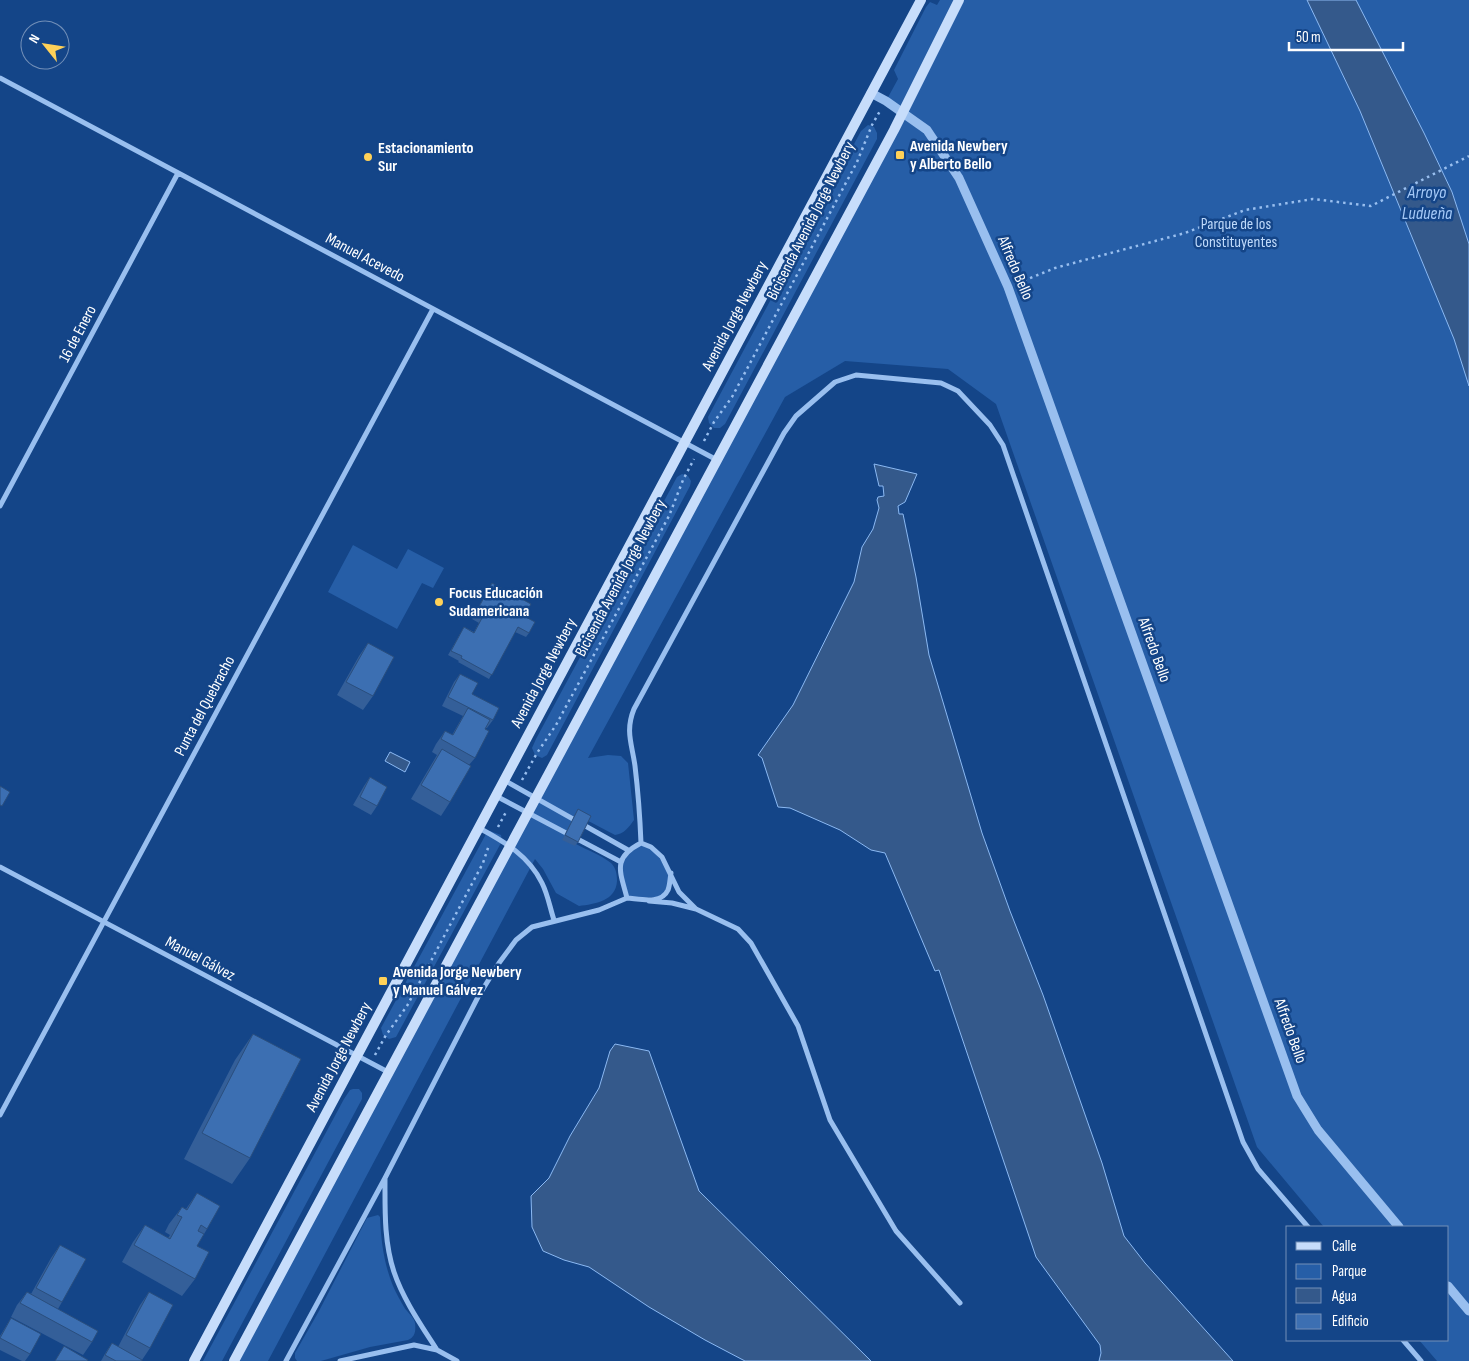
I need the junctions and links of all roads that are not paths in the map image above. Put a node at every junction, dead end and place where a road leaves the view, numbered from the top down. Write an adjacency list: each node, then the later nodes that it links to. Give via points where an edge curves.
1 (921, 0): 4 (main road, Avenida Jorge Newbery)
2 (959, 0): 5 (main road)
3 (0, 78): 6 (street, Manuel Acevedo)
4 (871, 93): 5 (street, Alfredo Bello); 8 (main road, Avenida Jorge Newbery)
5 (903, 113): 9 (main road); 32 (street, Alfredo Bello, via 926,130 960,178 1008,287 1297,1096 1318,1130)
6 (178, 173): 7 (street, Manuel Acevedo); 10 (street, 16 de Enero)
7 (433, 309): 8 (street, Manuel Acevedo); 26 (street, Punta del Quebracho)
8 (684, 443): 9 (street, Manuel Acevedo); 11 (main road, Avenida Jorge Newbery)
9 (717, 461): 13 (main road)
10 (0, 506)
11 (504, 780): 12 (main road, Avenida Jorge Newbery); 13 (street)
12 (496, 796): 14 (street); 15 (main road, Avenida Jorge Newbery)
13 (536, 798): 14 (main road); 18 (street)
14 (528, 813): 17 (main road); 19 (street)
15 (479, 827): 17 (street); 27 (main road, Avenida Jorge Newbery)
16 (641, 843): 18 (street); 21 (street, via 662,857); 31 (street, via 635,765 628,733 630,720 784,433 796,416 835,382 856,375 941,383 958,391 990,425 1003,445 1243,1142 1258,1169)
17 (511, 846): 25 (street, via 531,866 542,884); 28 (main road)
18 (628, 850): 19 (street)
19 (620, 862): 22 (street)
20 (0, 867): 26 (street, Manuel Gálvez)
21 (671, 873): 23 (street, via 668,890 662,897); 24 (street, via 679,892)
22 (627, 898): 23 (street); 25 (street, via 599,910)
23 (649, 900): 24 (street)
24 (696, 909): 34 (street, via 738,929 751,943 798,1026 830,1120 896,1231)
25 (554, 920): 30 (street, via 532,927 516,940 499,963 478,997)
26 (104, 922): 27 (street, Manuel Gálvez); 29 (street, Punta del Quebracho)
27 (357, 1056): 28 (street, Manuel Gálvez); 38 (main road, Avenida Jorge Newbery)
28 (389, 1073): 39 (main road)
29 (0, 1116)
30 (385, 1178): 37 (street, via 387,1243 394,1272); 40 (street)
31 (1307, 1226)
32 (1398, 1226)
33 (1449, 1287): 35 (street)
34 (960, 1302)
35 (1469, 1311)
36 (1404, 1341): 43 (street)
37 (436, 1350): 41 (street, via 414,1344); 42 (street)
38 (194, 1361)
39 (234, 1361)
40 (286, 1361)
41 (340, 1361)
42 (457, 1361)
43 (1421, 1361)

